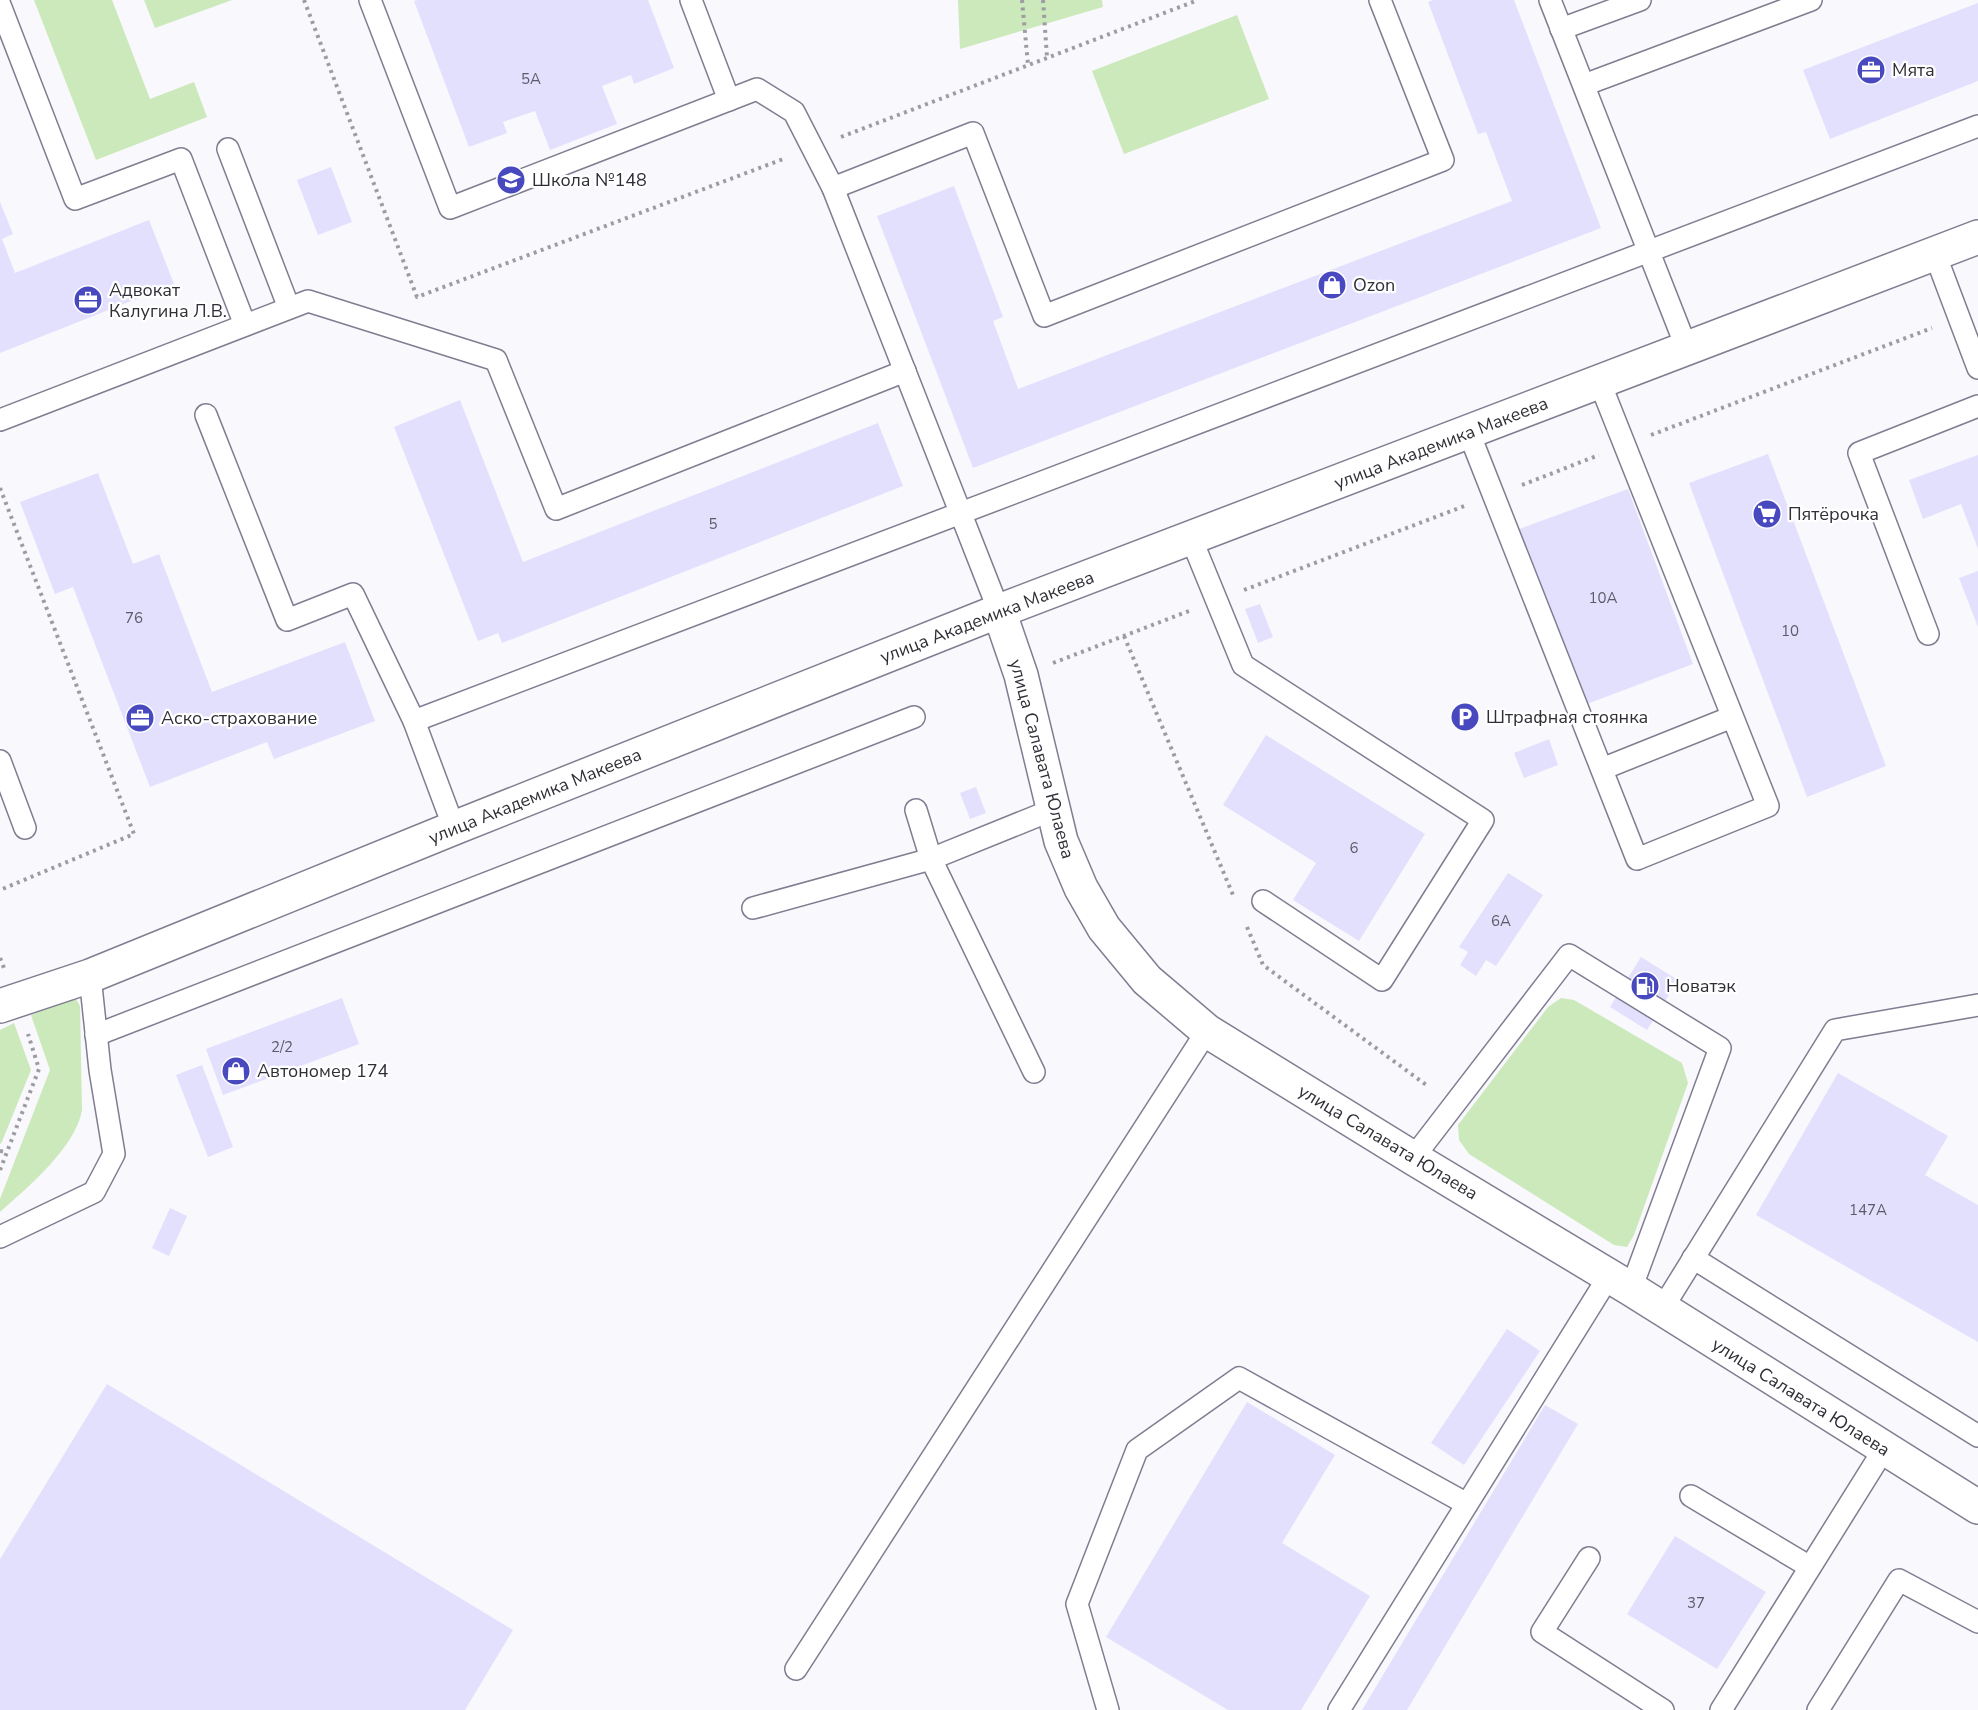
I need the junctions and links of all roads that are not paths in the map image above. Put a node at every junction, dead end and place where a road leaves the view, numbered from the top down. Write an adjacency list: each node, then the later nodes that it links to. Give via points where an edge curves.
1 (370, 0): 10 (lane, via 450,208)
2 (691, 0): 10 (lane)
3 (1380, 0): 13 (lane, via 1443,160 1044,316 973,134)
4 (1550, 0): 8 (lane)
5 (1640, 0): 8 (lane)
6 (1811, 0): 9 (lane)
7 (0, 5): 18 (lane, via 75,199 181,159)
8 (1561, 29): 9 (lane)
9 (1584, 85): 15 (lane)
10 (729, 100): 13 (lane, via 756,89 794,112)
11 (1978, 126): 15 (lane)
12 (228, 149): 17 (lane)
13 (833, 188): 21 (lane)
14 (1978, 237): 16 (street, улица Академика Макеева)
15 (1649, 251): 19 (lane); 27 (lane)
16 (1935, 254): 19 (street, улица Академика Макеева); 20 (lane)
17 (289, 308): 18 (lane); 21 (lane, via 308,301 496,360 556,509)
18 (245, 325): 25 (lane)
19 (1687, 349): 22 (street, улица Академика Макеева)
20 (1978, 368)
21 (905, 371): 27 (lane)
22 (1600, 383): 26 (street, улица Академика Макеева); 32 (lane)
23 (1978, 406): 30 (lane, via 1859,453)
24 (206, 415): 33 (lane, via 288,620 353,594)
25 (0, 420)
26 (1468, 433): 28 (street, улица Академика Макеева); 35 (lane)
27 (961, 514): 29 (lane); 33 (lane)
28 (1191, 538): 29 (street, улица Академика Макеева); 41 (lane, via 1243,665 1483,820 1382,980)
29 (999, 611): 37 (street, улица Салавата Юлаева, via 1021,675); 39 (street, улица Академика Макеева)
30 (1928, 634)
31 (914, 717): 47 (lane)
32 (1732, 717): 35 (lane); 35 (lane, via 1768,806 1659,850 1637,858)
33 (414, 721): 39 (lane)
34 (0, 761): 38 (lane)
35 (1602, 769)
36 (916, 810): 40 (lane)
37 (1053, 810): 40 (lane); 46 (street, улица Салавата Юлаева, via 1081,888 1104,928 1148,980)
38 (25, 828)
39 (454, 828): 43 (street, улица Академика Макеева)
40 (931, 859): 42 (lane); 48 (lane)
41 (1263, 900)
42 (753, 908)
43 (90, 976): 44 (street, улица Академика Макеева); 47 (lane)
44 (8, 1003)
45 (1978, 1005): 51 (lane, via 1835,1030)
46 (1207, 1031): 49 (street, улица Салавата Юлаева); 62 (lane)
47 (96, 1035): 50 (lane, via 114,1154 94,1191)
48 (1034, 1072)
49 (1413, 1158): 52 (street, улица Салавата Юлаева); 52 (lane, via 1569,955 1720,1048)
50 (0, 1237)
51 (1693, 1258): 53 (lane); 54 (lane)
52 (1620, 1282): 53 (street, улица Салавата Юлаева); 57 (lane)
53 (1662, 1309): 55 (street, улица Салавата Юлаева)
54 (1978, 1436)
55 (1884, 1449): 58 (street, улица Салавата Юлаева); 60 (lane)
56 (1690, 1496): 60 (lane)
57 (1467, 1504): 63 (lane, via 1239,1378 1137,1450 1077,1604); 64 (lane)
58 (1978, 1507)
59 (1589, 1558): 65 (lane, via 1542,1632)
60 (1810, 1567): 66 (lane)
61 (1978, 1622): 67 (lane, via 1899,1580)
62 (795, 1669)
63 (1108, 1710)
64 (1339, 1710)
65 (1663, 1710)
66 (1721, 1710)
67 (1818, 1710)

